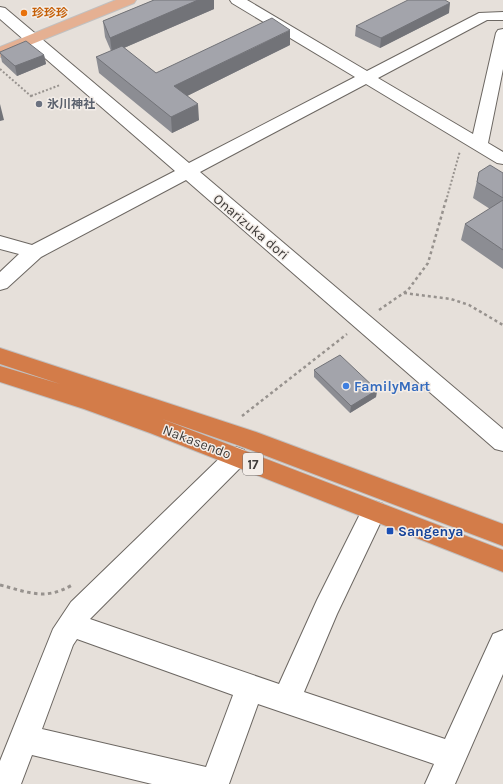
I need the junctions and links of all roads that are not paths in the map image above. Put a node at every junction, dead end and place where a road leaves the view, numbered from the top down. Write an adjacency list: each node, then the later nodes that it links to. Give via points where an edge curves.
1 (129, 0): 5 (main road)
2 (237, 0): 8 (street)
3 (0, 11): 5 (street, Onarizuka dori)
4 (499, 17): 8 (street, via 484,16)
5 (23, 31): 7 (main road); 11 (street, Onarizuka dori)
6 (503, 33): 9 (street)
7 (0, 52)
8 (366, 77): 9 (street); 11 (street)
9 (479, 145): 10 (street)
10 (503, 159)
11 (186, 172): 13 (street); 17 (street, Onarizuka dori)
12 (0, 242): 13 (street)
13 (34, 252): 14 (street)
14 (0, 283)
15 (0, 356): 20 (highway, Nakasendo / 17, via 248,439)
16 (0, 374): 18 (highway, Nakasendo / 17, via 106,408)
17 (503, 442)
18 (236, 457): 19 (highway, Nakasendo / 17); 22 (street, via 80,611)
19 (374, 511): 21 (highway, Nakasendo / 17); 25 (street, via 326,609)
20 (503, 535)
21 (503, 561)
22 (70, 624): 24 (street); 26 (street, via 62,638)
23 (503, 643): 27 (street)
24 (250, 687): 25 (street); 26 (street, via 214,784)
25 (286, 700): 27 (street)
26 (24, 739): 28 (street)
27 (452, 756): 29 (street)
28 (6, 784)
29 (440, 784)

